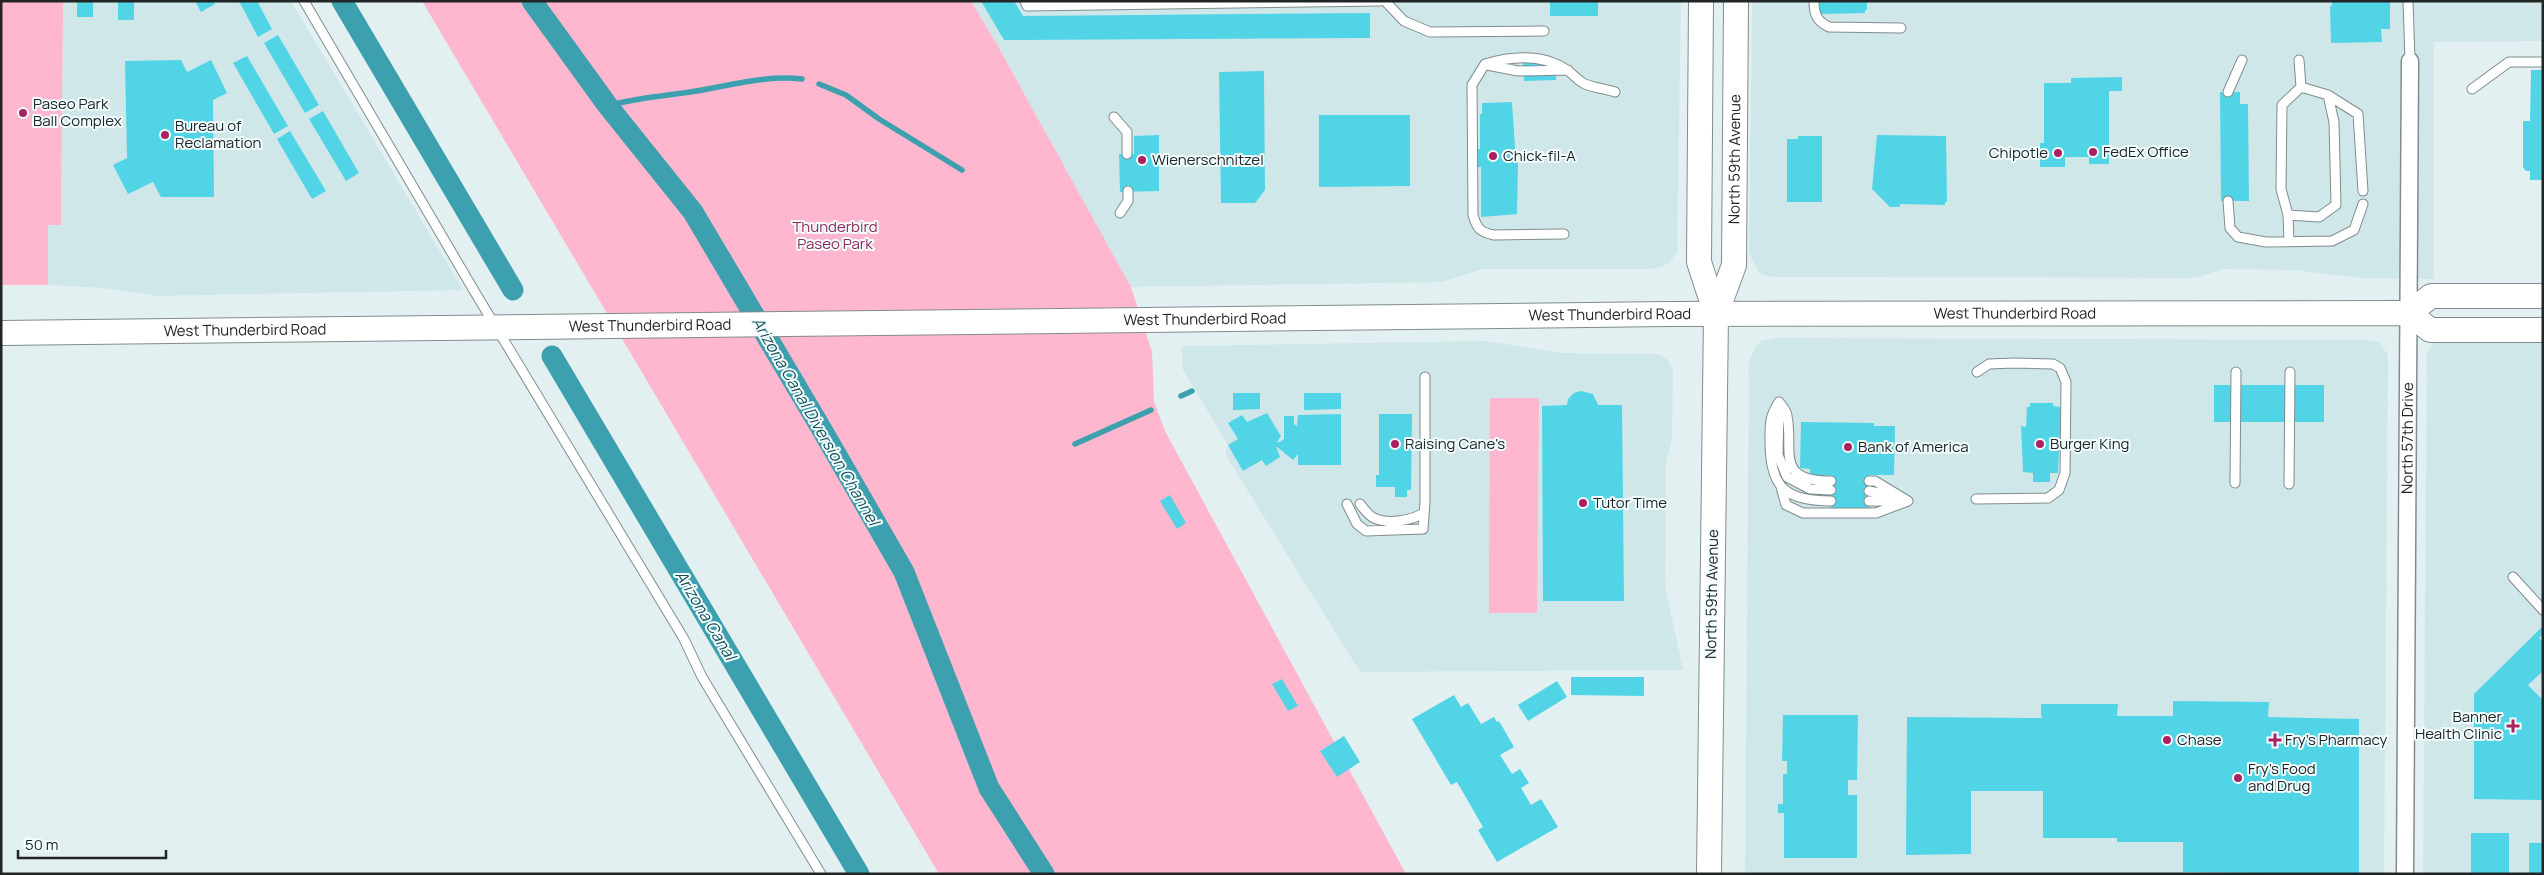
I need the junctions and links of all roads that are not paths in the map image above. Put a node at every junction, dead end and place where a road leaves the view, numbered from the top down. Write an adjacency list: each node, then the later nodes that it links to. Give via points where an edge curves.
1 (304, 1): 37 (lane)
2 (1024, 1): 3 (lane, via 1028,6)
3 (1380, 1)
4 (1386, 1): 11 (lane, via 1404,20 1430,32)
5 (1701, 1): 35 (main road, North 59th Avenue, via 1699,262)
6 (1714, 1): 12 (main road, via 1714,38 1722,52)
7 (1736, 1): 12 (main road, North 59th Avenue)
8 (1814, 1): 10 (lane, via 1814,14 1829,27)
9 (2408, 1): 15 (lane, North 57th Drive)
10 (1901, 28)
11 (1544, 31)
12 (1736, 57): 35 (main road, North 59th Avenue, via 1734,265)
13 (2242, 60): 22 (lane)
14 (2299, 60): 19 (lane)
15 (2410, 60): 36 (street, North 57th Drive)
16 (2543, 62): 20 (lane, via 2509,62)
17 (1485, 64): 18 (lane, via 1518,71); 18 (lane, via 1504,59 1531,58 1552,62); 32 (lane, via 1472,86 1476,227 1494,235)
18 (1568, 70): 21 (lane, via 1585,84)
19 (2301, 88): 23 (lane); 31 (lane, via 2282,105 2281,189)
20 (2472, 89)
21 (1615, 92)
22 (2228, 92)
23 (2328, 95): 27 (lane, via 2358,114); 31 (lane, via 2334,122 2336,205 2319,217)
24 (1114, 117): 25 (lane, via 1127,132)
25 (1127, 154)
26 (1128, 191): 30 (lane, via 1128,201)
27 (2363, 191)
28 (2228, 201): 33 (lane, via 2230,228 2238,237 2266,242)
29 (2363, 204): 33 (lane, via 2354,230 2332,241)
30 (1120, 213)
31 (2288, 215): 33 (lane)
32 (1564, 234)
33 (2289, 241)
34 (2543, 296): 36 (main road, via 2431,296)
35 (1716, 314): 36 (main road, West Thunderbird Road); 37 (main road, West Thunderbird Road); 59 (main road, North 59th Avenue)
36 (2409, 314): 38 (main road, via 2430,330); 60 (street, North 57th Drive)
37 (502, 327): 39 (main road, West Thunderbird Road); 58 (lane, via 684,640 702,677)
38 (2543, 330)
39 (1, 333)
40 (1977, 372): 49 (lane, via 1989,364 2053,364 2060,368 2066,382 2066,472 2063,485 2048,498)
41 (2236, 372): 44 (lane)
42 (2290, 372): 45 (lane)
43 (1425, 377): 55 (lane)
44 (2235, 483)
45 (2289, 484)
46 (1831, 485): 48 (lane, via 1806,478 1795,471 1788,452 1788,414 1779,402 1770,416 1770,452 1772,471)
47 (1869, 486): 52 (lane)
48 (1781, 487): 50 (lane, via 1808,501); 52 (lane, via 1786,505 1803,513 1876,513)
49 (1976, 499)
50 (1830, 501)
51 (1869, 501): 52 (lane)
52 (1908, 501)
53 (1348, 504): 55 (lane, via 1357,524 1366,531 1417,531 1423,529)
54 (1360, 504): 55 (lane, via 1374,518 1386,520 1414,519)
55 (1424, 512)
56 (2513, 577): 57 (lane)
57 (2543, 610)
58 (821, 874)
59 (1709, 874)
60 (2405, 874)

